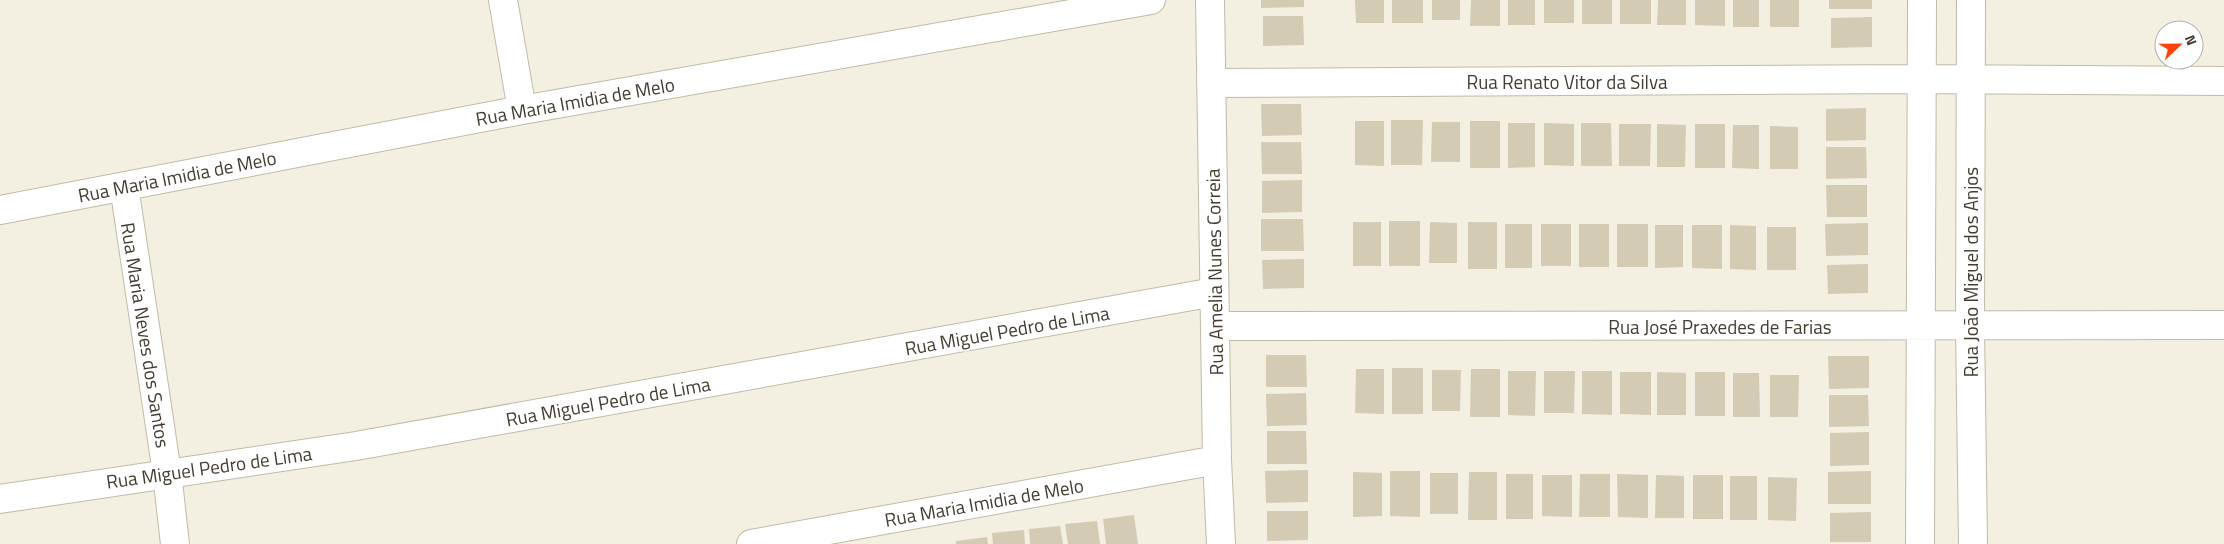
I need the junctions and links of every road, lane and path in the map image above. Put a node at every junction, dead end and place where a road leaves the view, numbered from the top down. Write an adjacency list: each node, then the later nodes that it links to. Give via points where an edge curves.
1 (502, 0): 10 (street)
2 (1151, 0): 10 (street, Rua Maria Imidia de Melo)
3 (1210, 0): 9 (street, Rua Amelia Nunes Correia)
4 (1922, 0): 6 (street)
5 (1971, 0): 7 (street, Rua João Miguel dos Anjos)
6 (1922, 79): 7 (street, Rua Renato Vitor da Silva); 9 (street, Rua Renato Vitor da Silva); 15 (street)
7 (1970, 81): 8 (street, Rua Renato Vitor da Silva); 17 (street, Rua João Miguel dos Anjos)
8 (2224, 81)
9 (1211, 83): 13 (street, Rua Amelia Nunes Correia)
10 (522, 110): 11 (street, Rua Maria Imidia de Melo)
11 (124, 186): 12 (street, Rua Maria Imidia de Melo); 19 (street, Rua Maria Neves dos Santos)
12 (0, 210)
13 (1214, 292): 14 (street, Rua Amelia Nunes Correia); 19 (street, Rua Miguel Pedro de Lima, via 356,446)
14 (1215, 326): 15 (street, Rua José Praxedes de Farias); 18 (street, Rua Amelia Nunes Correia)
15 (1919, 326): 17 (street, Rua José Praxedes de Farias); 24 (street)
16 (2224, 326): 17 (street, Rua José Praxedes de Farias)
17 (1970, 327): 25 (street, Rua João Miguel dos Anjos)
18 (1217, 460): 22 (street, Rua Maria Imidia de Melo); 23 (street, Rua Amelia Nunes Correia)
19 (167, 473): 20 (street, Rua Miguel Pedro de Lima); 21 (street, Rua Maria Neves dos Santos)
20 (0, 499)
21 (175, 544)
22 (750, 544)
23 (1221, 544)
24 (1920, 544)
25 (1974, 544)

